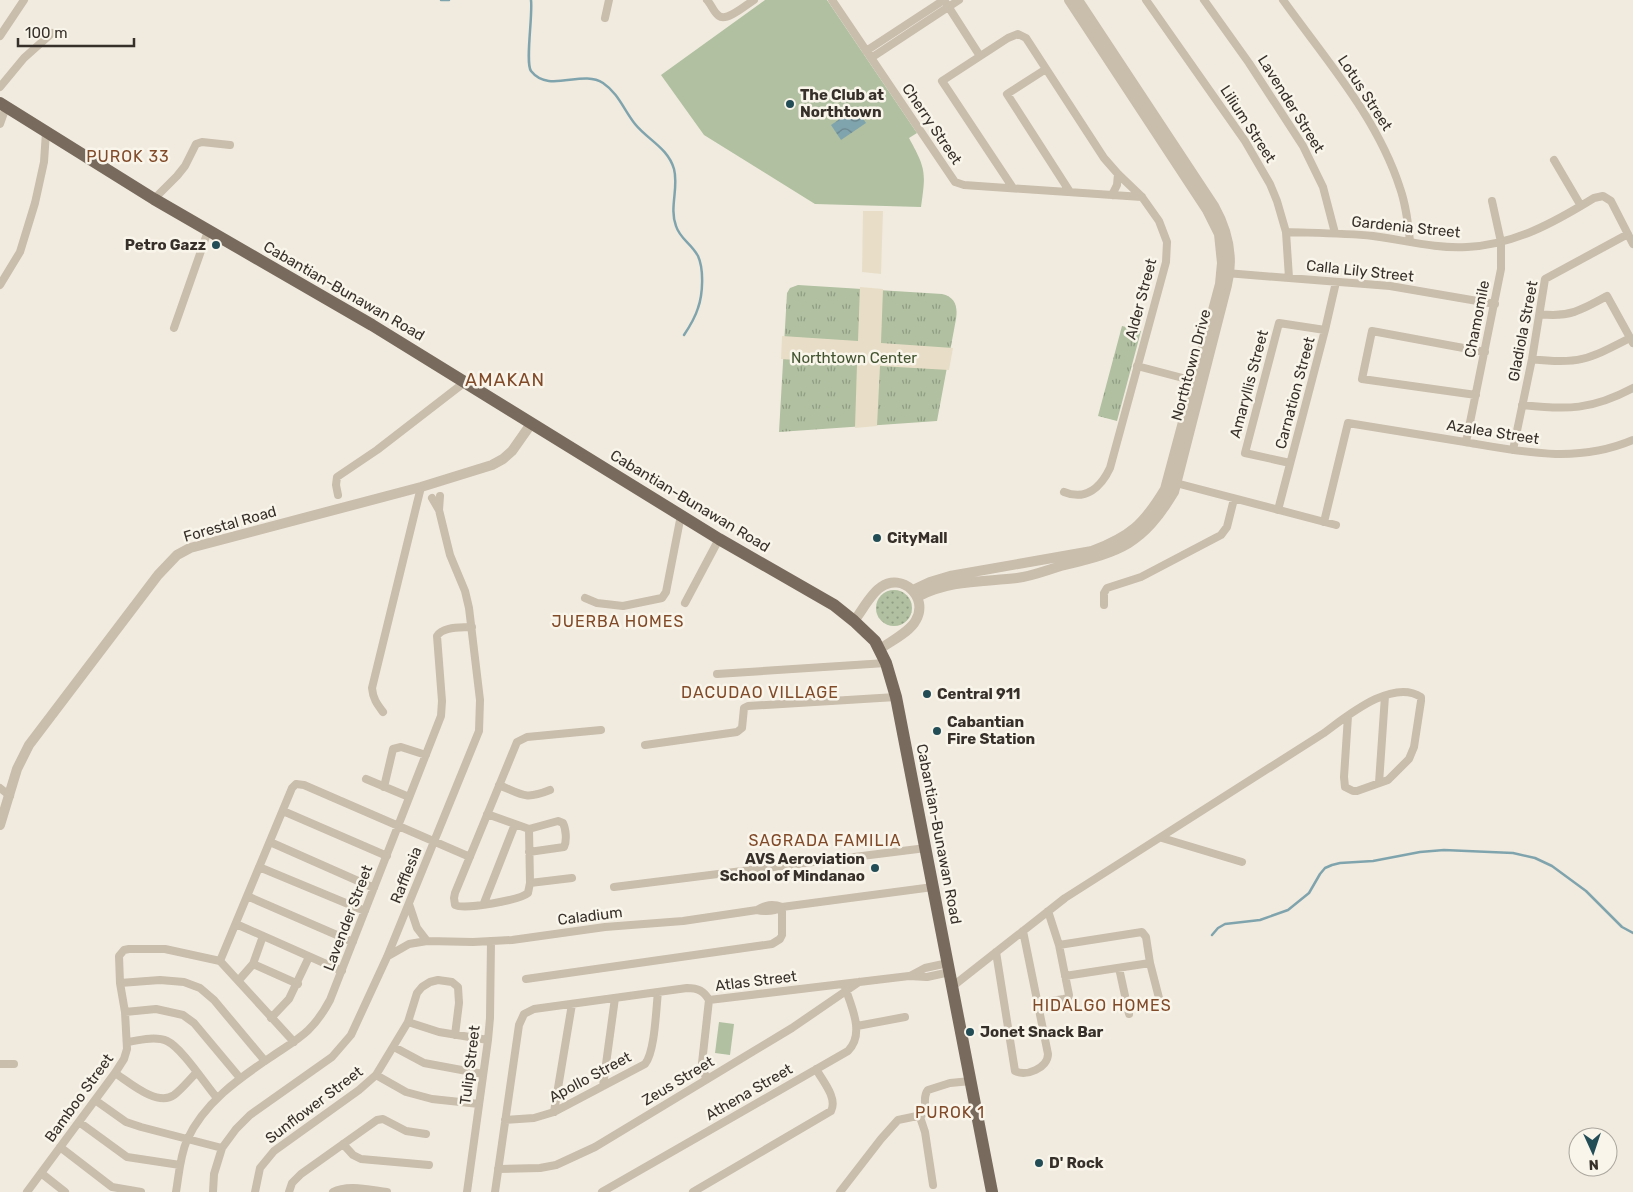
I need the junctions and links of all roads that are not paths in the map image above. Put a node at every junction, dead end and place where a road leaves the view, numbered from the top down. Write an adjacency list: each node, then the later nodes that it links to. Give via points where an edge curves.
1 (24, 0): 15 (street)
2 (609, 0): 13 (street)
3 (707, 0): 4 (street, via 722,18)
4 (754, 0)
5 (959, 0): 12 (street)
6 (1069, 0): 40 (street, Northtown Drive, via 1215,222)
7 (1078, 0): 40 (street, Northtown Drive, via 1222,219 1229,248)
8 (1146, 0): 34 (street, Lilium Street, via 1245,141 1277,201)
9 (1204, 0): 35 (street, Lavender Street, via 1303,146 1323,187)
10 (1283, 0): 37 (street, Lotus Street, via 1361,106 1374,129 1400,189)
11 (835, 1): 16 (street, Cherry Street)
12 (945, 2): 16 (street); 17 (street)
13 (605, 18)
14 (52, 33): 19 (street, via 24,58)
15 (0, 36)
16 (869, 55): 26 (street, Cherry Street, via 955,182)
17 (980, 56): 18 (street, Alder Street, via 1018,34 1026,38); 26 (street, via 942,81)
18 (1046, 69): 25 (street, Alder Street); 27 (street, via 1007,94)
19 (0, 87)
20 (3, 105): 21 (street); 22 (main road, Cabantian-Bunawan Road)
21 (0, 124)
22 (46, 132): 30 (main road, Cabantian-Bunawan Road); 43 (street, via 44,162 35,203 20,252)
23 (230, 145): 30 (street, via 196,144 185,166)
24 (1554, 160): 32 (street)
25 (1118, 174): 28 (street); 29 (street, Alder Street)
26 (1013, 188): 27 (street, Cherry Street)
27 (1070, 192): 28 (street, Cherry Street)
28 (1112, 195): 29 (street, Cherry Street)
29 (1142, 197): 51 (street, Alder Street, via 1164,232 1167,252)
30 (154, 199): 33 (main road, Cabantian-Bunawan Road)
31 (1492, 201): 38 (street, Chamomile)
32 (1581, 206): 36 (street, Gardenia Street, via 1603,196 1610,201); 38 (street, Gardenia Street, via 1530,233)
33 (208, 231): 46 (street); 52 (main road, Cabantian-Bunawan Road)
34 (1286, 232): 35 (street, Gardenia Street); 41 (street, Lilium Street)
35 (1335, 233): 37 (street, Gardenia Street)
36 (1628, 234): 39 (street); 45 (street, Gladiola Street, via 1544,279)
37 (1410, 241): 38 (street, Gardenia Street, via 1447,247)
38 (1500, 242): 44 (street, Chamomile, via 1501,269)
39 (1633, 244)
40 (1225, 273): 41 (street, Calla Lily Street); 53 (street, Northtown Drive)
41 (1289, 278): 42 (street, Calla Lily Street)
42 (1336, 282): 44 (street, Calla Lily Street, via 1390,286); 47 (street, Carnation Street)
43 (0, 285)
44 (1494, 304): 49 (street, Chamomile)
45 (1540, 314): 48 (street, via 1568,315 1607,296); 50 (street, Gladiola Street)
46 (174, 328)
47 (1325, 330): 61 (street, Carnation Street); 61 (street, Amaryllis Street, via 1279,323 1258,398 1245,452)
48 (1631, 340): 50 (street, via 1586,359 1564,362)
49 (1485, 352): 55 (street, Chamomile); 55 (street, via 1372,331 1362,379)
50 (1532, 359): 56 (street, Gladiola Street)
51 (1137, 366): 53 (street); 64 (street, Alder Street, via 1118,444 1105,479 1092,492 1083,495)
52 (465, 382): 57 (main road, Cabantian-Bunawan Road); 65 (street, via 337,477)
53 (1198, 382): 62 (street, Northtown Drive)
54 (1633, 388): 56 (street, via 1584,407 1564,409)
55 (1476, 395): 59 (street, Chamomile)
56 (1522, 405): 60 (street, Gladiola Street)
57 (531, 424): 63 (street, Forestal Road, via 503,459); 68 (main road, Cabantian-Bunawan Road)
58 (1633, 440): 60 (street, Azalea Street, via 1584,453 1544,454)
59 (1466, 442): 60 (street, Azalea Street); 69 (street, Azalea Street, via 1348,423)
60 (1513, 450)
61 (1290, 463): 67 (street, Carnation Street)
62 (1171, 482): 66 (street); 72 (street, Northtown Drive, via 1138,526 1111,543 1092,551 939,583)
63 (432, 490): 77 (street, Rafflesia, via 450,555 465,591); 83 (street, via 372,688 376,703); 94 (street, Forestal Road, via 190,548 177,555 158,575 29,745 17,769)
64 (1064, 492)
65 (338, 495)
66 (1234, 499): 67 (street); 75 (street, via 1227,527 1221,535 1141,577 1107,588)
67 (1278, 510): 69 (street)
68 (681, 515): 71 (main road, Cabantian-Bunawan Road); 73 (street, via 666,592 662,598 623,606)
69 (1324, 522): 70 (street)
70 (1336, 525)
71 (719, 539): 74 (street); 76 (main road, Cabantian-Bunawan Road, via 817,594)
72 (915, 593): 76 (street, via 908,586 896,582 884,584); 78 (street, via 920,607 915,622)
73 (585, 598)
74 (685, 603)
75 (1104, 605)
76 (854, 620): 78 (main road, Cabantian-Bunawan Road)
77 (472, 627): 87 (street, Lavender Street, via 446,629 437,636 442,708); 103 (street, Rafflesia, via 480,700 478,731)
78 (880, 649): 79 (main road, Cabantian-Bunawan Road)
79 (886, 663): 80 (street); 82 (main road, Cabantian-Bunawan Road)
80 (716, 674)
81 (1385, 696): 84 (street); 89 (street); 89 (street, via 1412,692 1421,697 1421,708 1412,754 1393,776)
82 (896, 697): 86 (street, via 748,706 743,711 742,728 737,732); 105 (main road, Cabantian-Bunawan Road)
83 (383, 712)
84 (1348, 716): 89 (street, via 1345,787 1353,792); 102 (street)
85 (601, 730): 90 (street, via 520,740)
86 (645, 744)
87 (426, 755): 91 (street, via 401,747 393,749); 95 (street, Lavender Street)
88 (366, 779): 91 (street)
89 (1379, 783)
90 (499, 785): 93 (street, via 526,796); 97 (street)
91 (384, 787): 95 (street)
92 (0, 788): 94 (street)
93 (550, 790)
94 (10, 796): 99 (street, Forestal Road)
95 (410, 797): 100 (street, Lavender Street)
96 (283, 810): 100 (street, via 294,786 299,784); 104 (street); 107 (street)
97 (487, 814): 98 (street); 108 (street)
98 (515, 824): 101 (street); 117 (street)
99 (0, 825)
100 (398, 826): 103 (street); 107 (street, Lavender Street)
101 (529, 829): 106 (street); 106 (street, via 560,822 564,826 566,843 562,848)
102 (1162, 838): 109 (street); 121 (street)
103 (434, 841): 108 (street); 118 (street, Rafflesia)
104 (270, 842): 110 (street); 113 (street)
105 (926, 848): 114 (street); 115 (main road, Cabantian-Bunawan Road)
106 (529, 852): 112 (street)
107 (387, 856): 113 (street, Lavender Street)
108 (470, 857): 117 (street, via 454,902 458,906)
109 (1242, 862)
110 (259, 867): 116 (street); 120 (street)
111 (572, 878): 112 (street)
112 (530, 883): 117 (street, via 528,892 522,897)
113 (374, 888): 120 (street, Lavender Street)
114 (614, 888)
115 (933, 888): 119 (street, Caladium); 135 (main road, Cabantian-Bunawan Road)
116 (247, 896): 122 (street); 127 (street)
117 (484, 903)
118 (409, 904): 125 (street, via 417,928); 131 (street, Rafflesia)
119 (782, 907): 126 (street, Caladium, via 766,905 757,910 683,920); 139 (street, via 782,935 772,944)
120 (365, 911): 127 (street, Lavender Street)
121 (1048, 911): 123 (street); 128 (street)
122 (236, 924): 124 (street); 132 (street)
123 (1023, 931): 129 (street); 149 (street)
124 (263, 936): 130 (street); 134 (street)
125 (427, 941): 126 (street, Caladium); 131 (street, Caladium, via 409,944)
126 (491, 941): 158 (street, Tulip Street)
127 (353, 942): 137 (street, Lavender Street)
128 (1060, 945): 133 (street, via 1142,932 1146,937); 138 (street)
129 (996, 952): 143 (street); 149 (street, via 1015,1071 1018,1073 1027,1073 1044,1065 1048,1059)
130 (309, 957): 137 (street); 142 (street)
131 (387, 957): 185 (street, Rafflesia, via 351,1035 332,1057 250,1114)
132 (220, 961): 140 (street); 141 (street, Bamboo Street, via 165,949 128,949 119,956)
133 (1150, 963): 136 (street); 147 (street)
134 (253, 964): 140 (street); 142 (street)
135 (949, 968): 143 (main road, Cabantian-Bunawan Road); 144 (street, Zeus Street, via 925,968 910,976 859,982)
136 (1119, 968): 138 (street); 152 (street)
137 (342, 971): 160 (street, Lavender Street, via 321,1018)
138 (1066, 976): 149 (street, via 1068,998)
139 (526, 979)
140 (239, 980): 154 (street)
141 (120, 983): 151 (street, Bamboo Street); 162 (street, via 160,980 184,982 200,988)
142 (298, 984): 154 (street, via 290,1000)
143 (953, 986): 172 (main road, Cabantian-Bunawan Road)
144 (845, 987): 148 (street, Atlas Street); 156 (street); 171 (street, Zeus Street, via 792,1028)
145 (658, 992): 146 (street, Atlas Street); 148 (street, Atlas Street, via 692,988); 173 (street, Apollo Street, via 648,1060)
146 (615, 998): 150 (street, Atlas Street); 173 (street)
147 (1159, 998)
148 (709, 1000): 171 (street, via 702,1063)
149 (1037, 1003)
150 (572, 1004): 177 (street); 179 (street, Atlas Street, via 534,1009 524,1014 519,1025)
151 (125, 1012): 159 (street, Bamboo Street); 170 (street, via 156,1009 183,1015 194,1023)
152 (1129, 1014)
153 (905, 1017): 156 (street)
154 (271, 1018): 160 (street)
155 (408, 1022): 157 (street); 157 (street, Sunflower Street, via 422,987 438,980 452,982 459,992); 161 (street, Sunflower Street)
156 (857, 1026): 165 (street, Athena Street, via 853,1046)
157 (454, 1035): 158 (street)
158 (488, 1040): 168 (street, Tulip Street)
159 (128, 1042): 166 (street, Bamboo Street, via 126,1054); 167 (street, via 166,1040 177,1048)
160 (294, 1042): 162 (street, Lavender Street)
161 (394, 1047): 168 (street, via 424,1062); 169 (street, Sunflower Street)
162 (266, 1061): 170 (street, Lavender Street)
163 (0, 1064): 164 (street)
164 (14, 1064)
165 (816, 1069): 202 (street, Athena Street); 203 (street, via 832,1098 831,1111)
166 (115, 1073): 167 (street, via 156,1098 165,1098 173,1096); 175 (street, Bamboo Street)
167 (196, 1073): 174 (street)
168 (483, 1074): 176 (street, Tulip Street)
169 (376, 1075): 176 (street, via 406,1092 432,1099); 196 (street, Sunflower Street, via 274,1151 260,1168)
170 (240, 1078): 174 (street, Lavender Street)
171 (706, 1079): 188 (street, Zeus Street, via 595,1147 556,1165)
172 (971, 1081): 204 (street, via 930,1088 924,1096 924,1113 898,1120); 205 (main road, Cabantian-Bunawan Road)
173 (603, 1086): 177 (street, Apollo Street)
174 (217, 1098): 182 (street, Lavender Street)
175 (95, 1100): 180 (street, Bamboo Street); 182 (street, via 126,1122)
176 (479, 1104): 200 (street, Tulip Street)
177 (554, 1112): 179 (street, Apollo Street, via 534,1118)
178 (920, 1117): 190 (street)
179 (505, 1120): 188 (street)
180 (79, 1122): 184 (street, Bamboo Street); 186 (street, via 127,1157)
181 (426, 1134): 183 (street, via 406,1131 380,1119)
182 (187, 1138): 185 (street); 186 (street, Lavender Street)
183 (343, 1144): 187 (street, via 360,1159); 197 (street, via 301,1174)
184 (60, 1147): 189 (street, Bamboo Street); 193 (street, via 112,1187)
185 (222, 1148): 195 (street, Rafflesia, via 214,1174)
186 (180, 1165): 194 (street, Lavender Street)
187 (428, 1165)
188 (498, 1169): 201 (street)
189 (41, 1173): 191 (street, Bamboo Street); 192 (street)
190 (933, 1184)
191 (27, 1192)
192 (65, 1192)
193 (141, 1192)
194 (176, 1192)
195 (213, 1192)
196 (255, 1192)
197 (289, 1192)
198 (332, 1192): 199 (street, via 340,1188)
199 (387, 1192)
200 (467, 1192)
201 (495, 1192)
202 (602, 1192)
203 (693, 1192)
204 (840, 1192)
205 (992, 1192)

